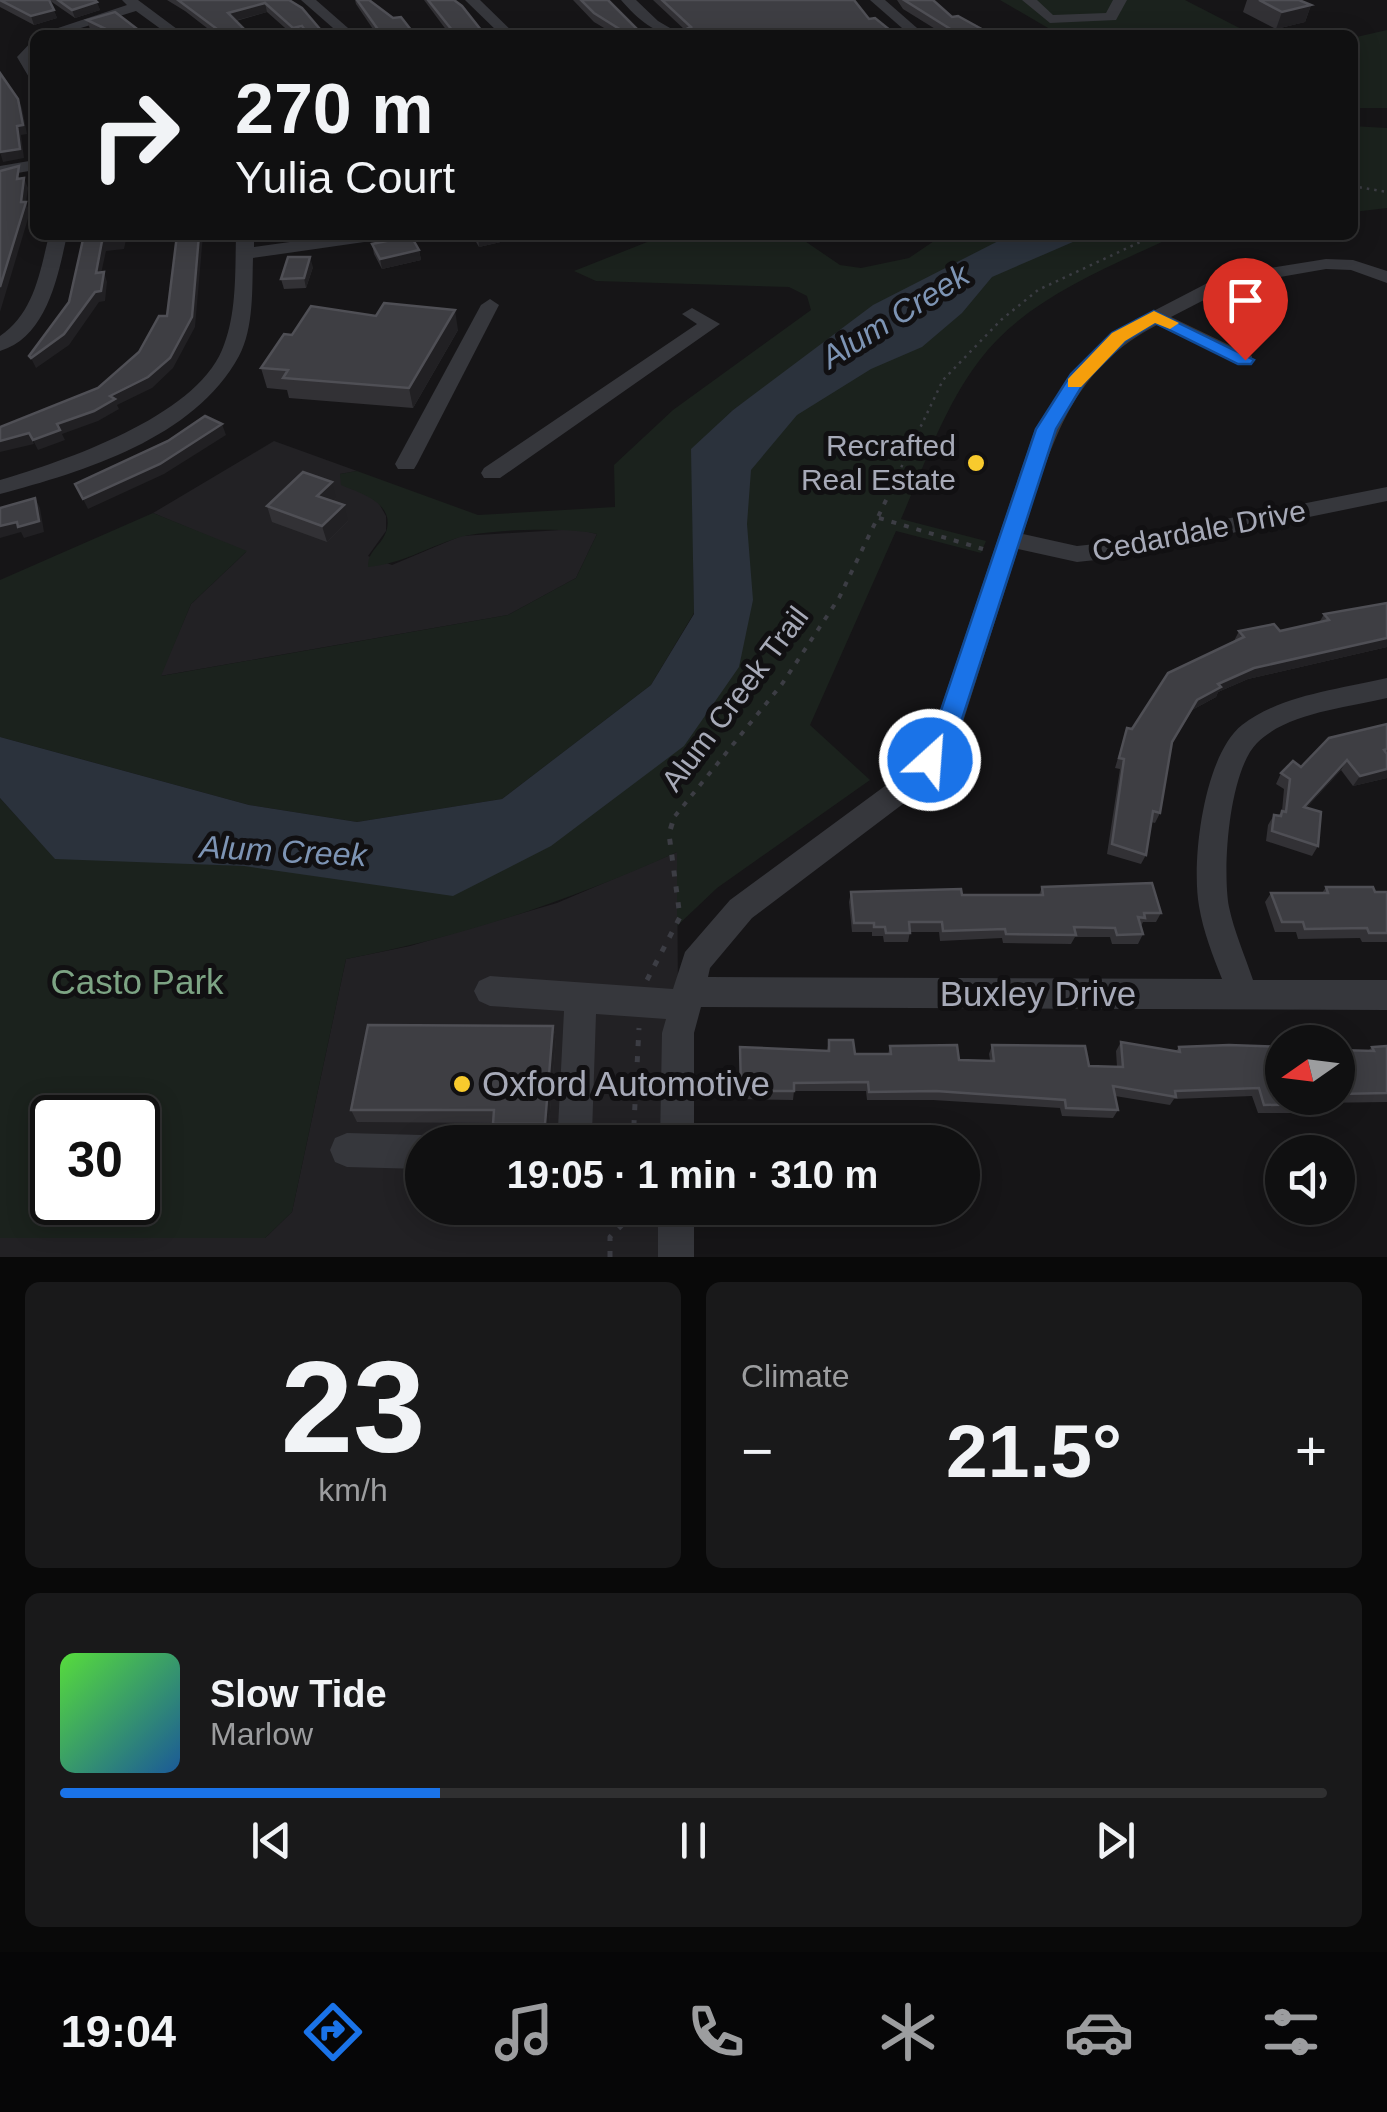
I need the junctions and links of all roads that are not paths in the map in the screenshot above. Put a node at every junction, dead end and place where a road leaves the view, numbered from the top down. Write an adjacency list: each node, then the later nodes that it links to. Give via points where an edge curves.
1 (308, 0): 10 (street)
2 (472, 0): 11 (street)
3 (628, 0): 12 (street)
4 (877, 0): 13 (street)
5 (1029, 0): 6 (street, via 1050,20 1077,20 1111,16)
6 (1120, 0)
7 (134, 3): 8 (street); 9 (street)
8 (58, 30)
9 (171, 30)
10 (343, 30)
11 (505, 30)
12 (665, 30)
13 (912, 30)
14 (30, 166): 15 (street)
15 (0, 171)
16 (57, 240): 23 (street, via 39,308)
17 (304, 240): 18 (street)
18 (245, 244): 27 (street, via 231,355 181,410 130,440)
19 (1387, 277): 22 (street, via 1326,264 1251,274)
20 (490, 305): 25 (street)
21 (692, 314): 26 (street, via 710,324)
22 (1154, 316): 24 (street); 29 (street, via 1118,337 1078,378 1046,429)
23 (0, 345)
24 (1245, 360)
25 (406, 464)
26 (492, 473)
27 (0, 487)
28 (1387, 494): 29 (street, Cedardale Drive, via 1105,552)
29 (1010, 548): 35 (street, via 942,744 918,777 741,909 696,962)
30 (1387, 688): 32 (street, via 1297,710 1247,736 1224,782 1211,869 1214,906)
31 (490, 991): 34 (street, Buxley Drive)
32 (1242, 995): 33 (street, Buxley Drive); 35 (street, Buxley Drive)
33 (1387, 995)
34 (581, 997): 35 (street, Buxley Drive); 36 (street)
35 (687, 998): 37 (street, via 678,1033)
36 (575, 1125)
37 (677, 1125)
38 (347, 1150): 39 (street)
39 (405, 1152)
40 (676, 1225): 41 (street)
41 (676, 1257)

